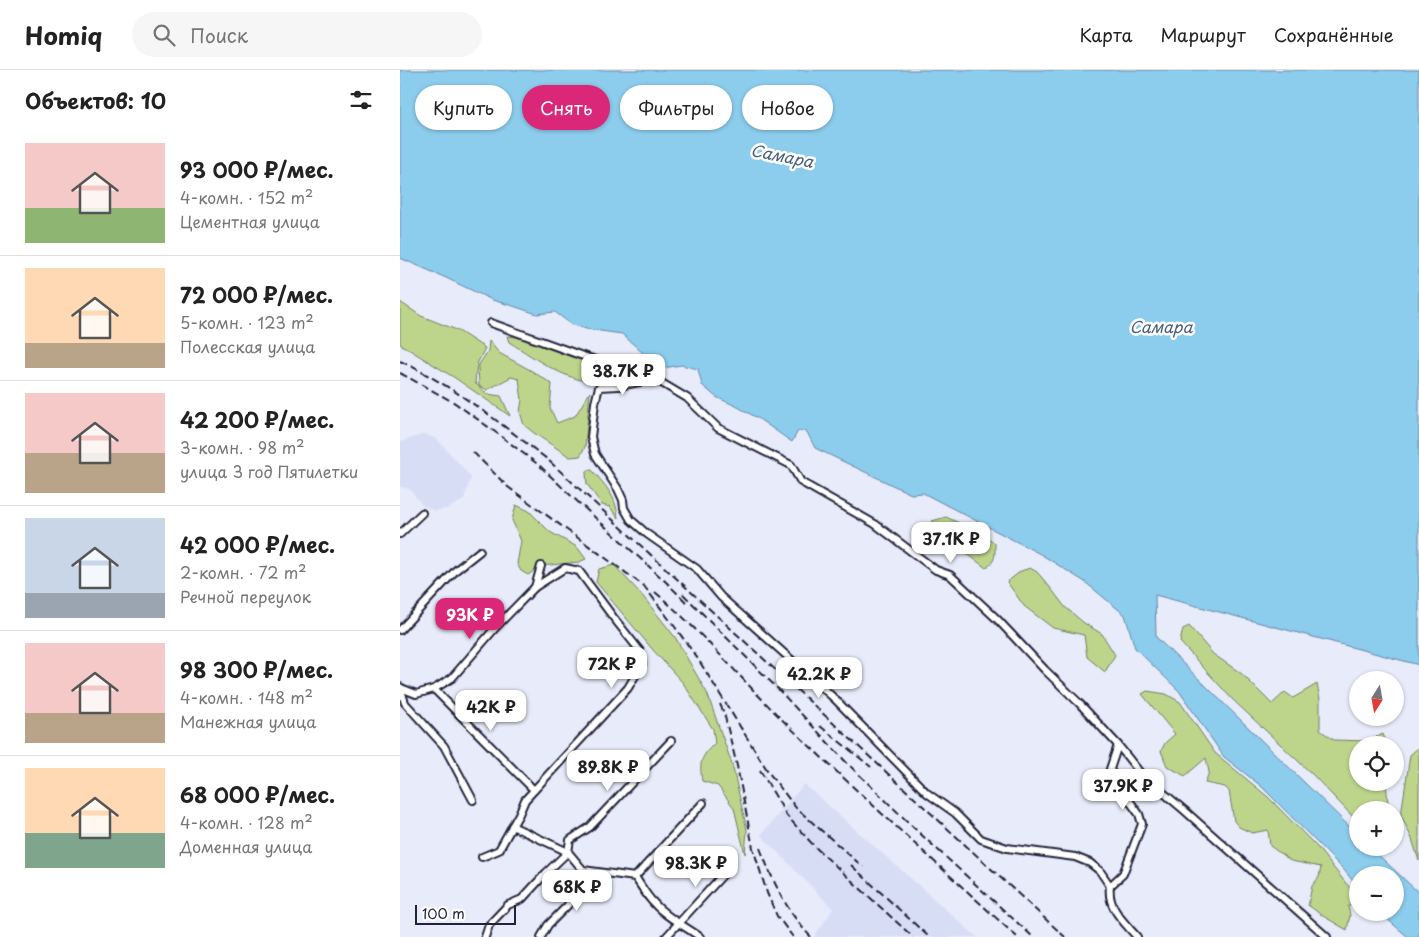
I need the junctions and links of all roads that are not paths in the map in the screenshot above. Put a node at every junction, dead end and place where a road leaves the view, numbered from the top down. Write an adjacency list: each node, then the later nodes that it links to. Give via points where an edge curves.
1 (491, 323): 2 (street, via 608,364)
2 (645, 381): 12 (street, via 660,382 687,398 718,428 791,465 801,482 875,524 936,570 950,575 998,620); 22 (street, via 599,387 591,437 596,454 618,489 632,520 697,569 721,596 835,699 927,793 955,813 981,840 1090,863)
3 (422, 513): 4 (street)
4 (400, 534)
5 (480, 551): 8 (street, via 456,570)
6 (540, 566): 7 (street)
7 (535, 586): 10 (street, via 452,678); 13 (street, via 565,568 579,571 640,651 642,664 628,688)
8 (400, 630)
9 (400, 688): 10 (street, via 416,694); 14 (street, via 405,702 444,746)
10 (434, 689): 13 (street)
11 (670, 741): 17 (street, via 590,827 570,840)
12 (1118, 745): 22 (street, via 1110,769 1142,824 1123,874); 29 (street, via 1141,774)
13 (534, 790): 16 (street)
14 (473, 800)
15 (703, 802): 21 (street)
16 (512, 826): 17 (street); 18 (street, via 499,850)
17 (568, 852): 20 (street); 24 (street, via 522,899 508,905 489,925)
18 (482, 858)
19 (730, 867): 23 (street)
20 (583, 870): 21 (street); 25 (street, via 568,905)
21 (635, 877): 23 (street, via 651,901)
22 (1110, 886): 28 (street, via 1112,907)
23 (678, 924): 26 (street); 27 (street)
24 (485, 937)
25 (541, 937)
26 (666, 937)
27 (700, 937)
28 (1136, 937)
29 (1326, 937)

